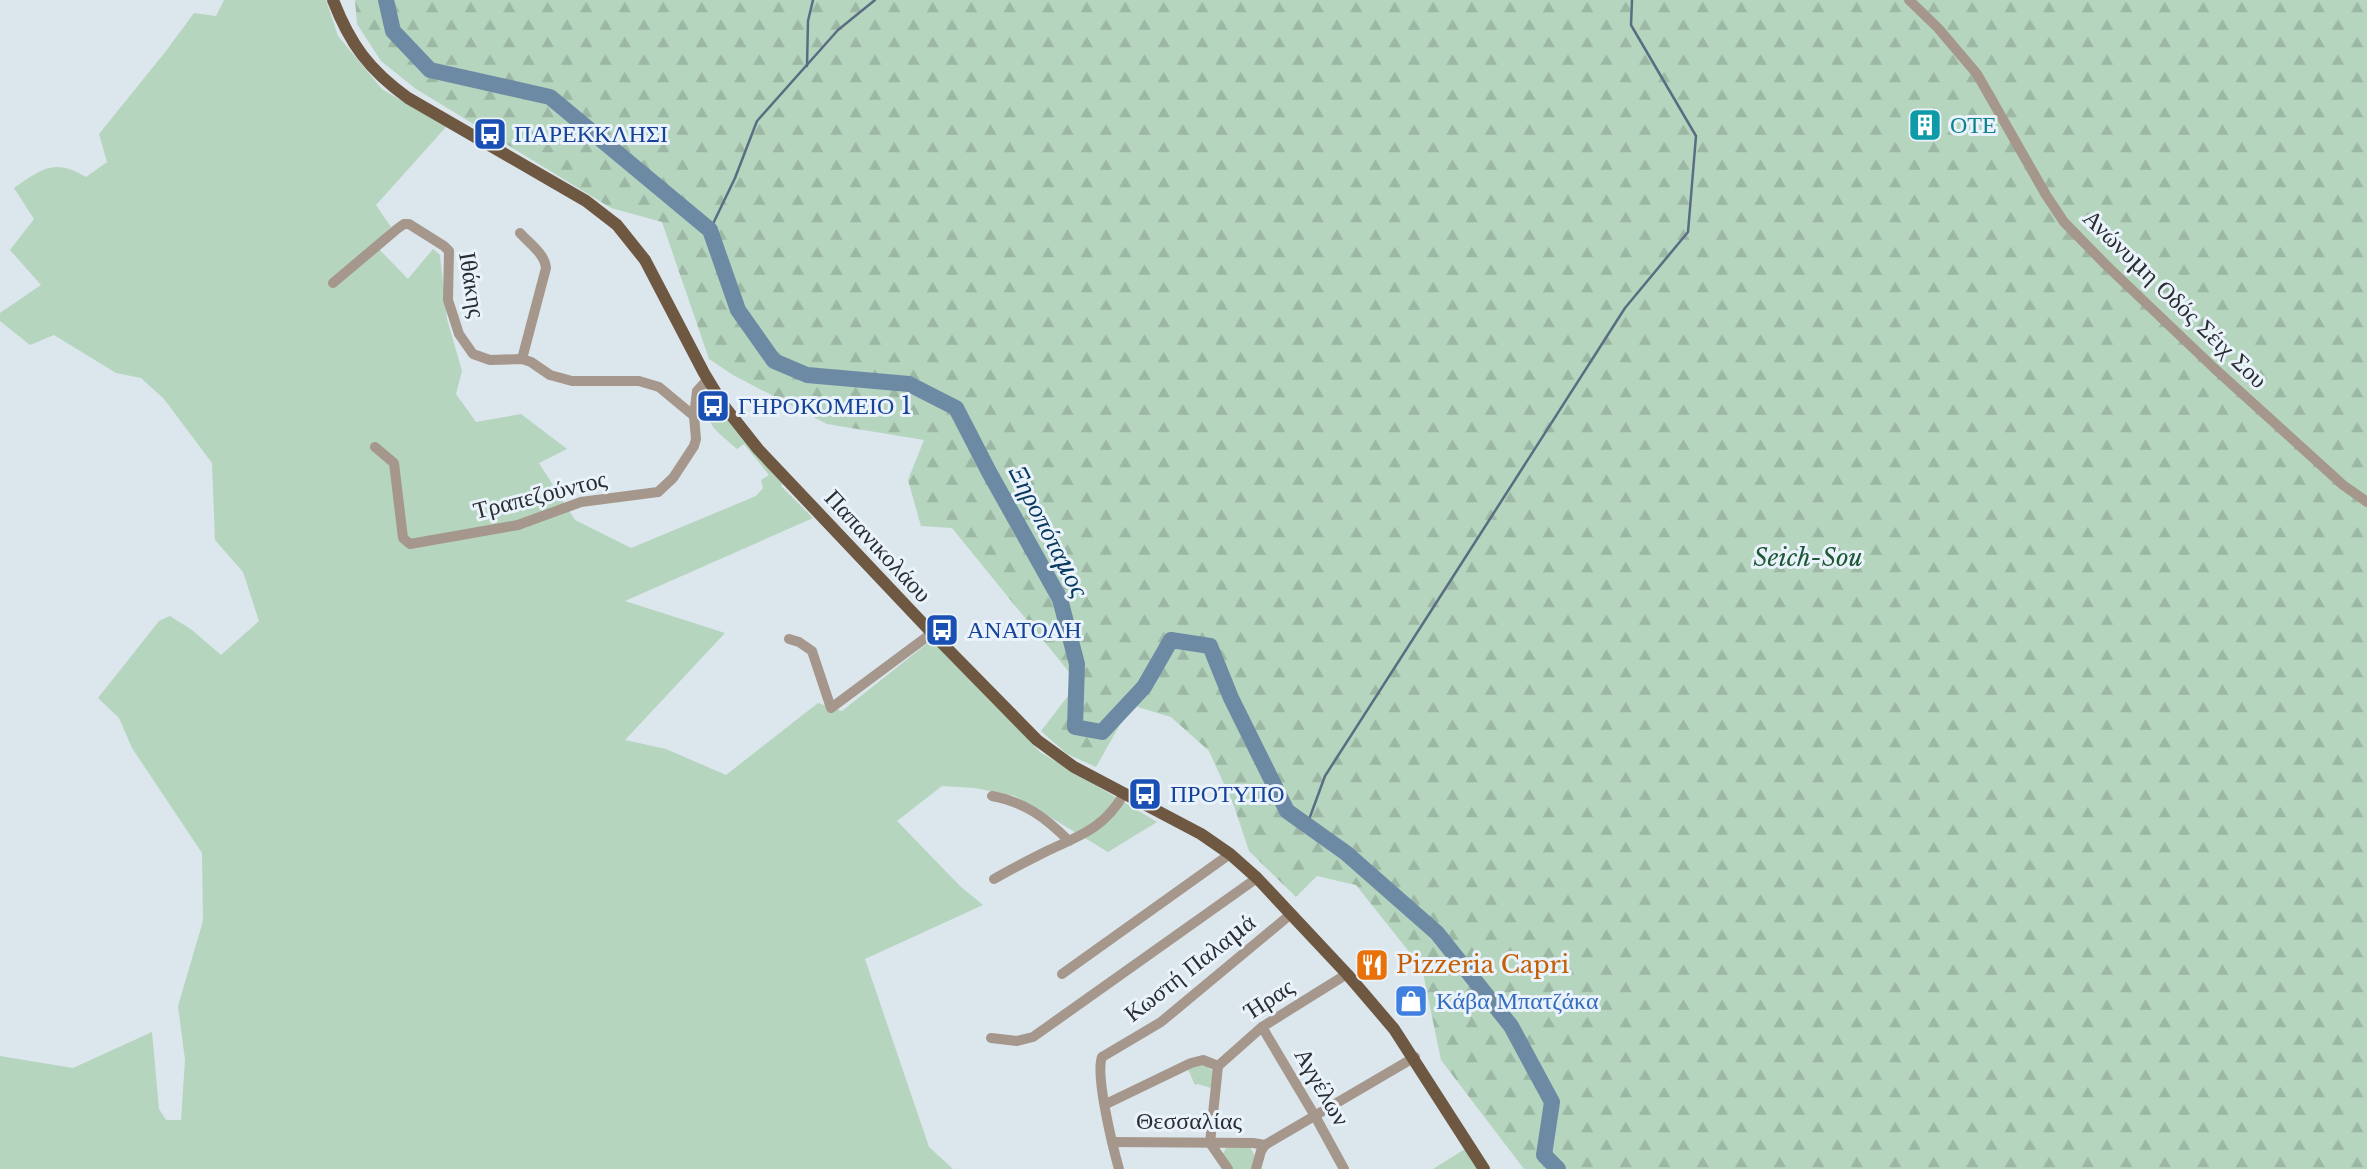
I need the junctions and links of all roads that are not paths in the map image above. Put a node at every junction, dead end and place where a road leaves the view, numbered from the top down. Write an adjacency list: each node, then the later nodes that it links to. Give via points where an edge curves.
1 (333, 0): 6 (main road, Παπανικολάου, via 356,48 393,87 586,201 617,225 645,260)
2 (1909, 0): 9 (street, Ανώνυμη Οδός Σέιχ Σου, via 1977,75 2064,222 2214,368)
3 (520, 233): 5 (street, via 541,254 546,268)
4 (333, 283): 5 (street, Ιθάκης, via 409,224 449,251 448,300 468,350 489,360)
5 (522, 359): 7 (street, Ιθάκης, via 572,382 639,381 659,387)
6 (707, 380): 7 (street, via 697,391); 10 (main road, Παπανικολάου, via 758,449)
7 (694, 416): 8 (street, Τραπεζούντος, via 693,449 655,494 581,502 518,525 410,544 403,538 394,463)
8 (375, 447)
9 (2367, 502)
10 (932, 633): 11 (street, via 831,708 812,651); 12 (main road, Παπανικολάου, via 1046,747 1074,768)
11 (789, 639)
12 (1124, 794): 14 (street, via 1095,827); 15 (main road, Παπανικολάου)
13 (992, 796): 14 (street, via 1026,806)
14 (1069, 841): 17 (street)
15 (1230, 854): 16 (main road, Παπανικολάου); 19 (street)
16 (1257, 878): 18 (main road, Παπανικολάου); 22 (street, via 1033,1037 1017,1041)
17 (994, 879)
18 (1291, 914): 20 (main road, Παπανικολάου); 25 (street, Κωστή Παλαμά, via 1161,1022 1103,1056)
19 (1062, 974)
20 (1347, 974): 21 (street, Ήρας); 23 (main road, Παπανικολάου)
21 (1262, 1027): 24 (street, Ήρας); 26 (street, Αγγέλων)
22 (991, 1038)
23 (1415, 1057): 26 (street); 34 (main road, Παπανικολάου)
24 (1218, 1066): 25 (street, via 1203,1060 1191,1063); 28 (street)
25 (1105, 1104): 27 (street, Κωστή Παλαμά)
26 (1315, 1116): 29 (street); 33 (street, Αγγέλων)
27 (1112, 1142): 28 (street, Θεσσαλίας); 30 (street, Κωστή Παλαμά)
28 (1210, 1143): 29 (street, Θεσσαλίας); 31 (street)
29 (1265, 1145): 32 (street)
30 (1119, 1169)
31 (1228, 1169)
32 (1256, 1169)
33 (1344, 1169)
34 (1484, 1169)

